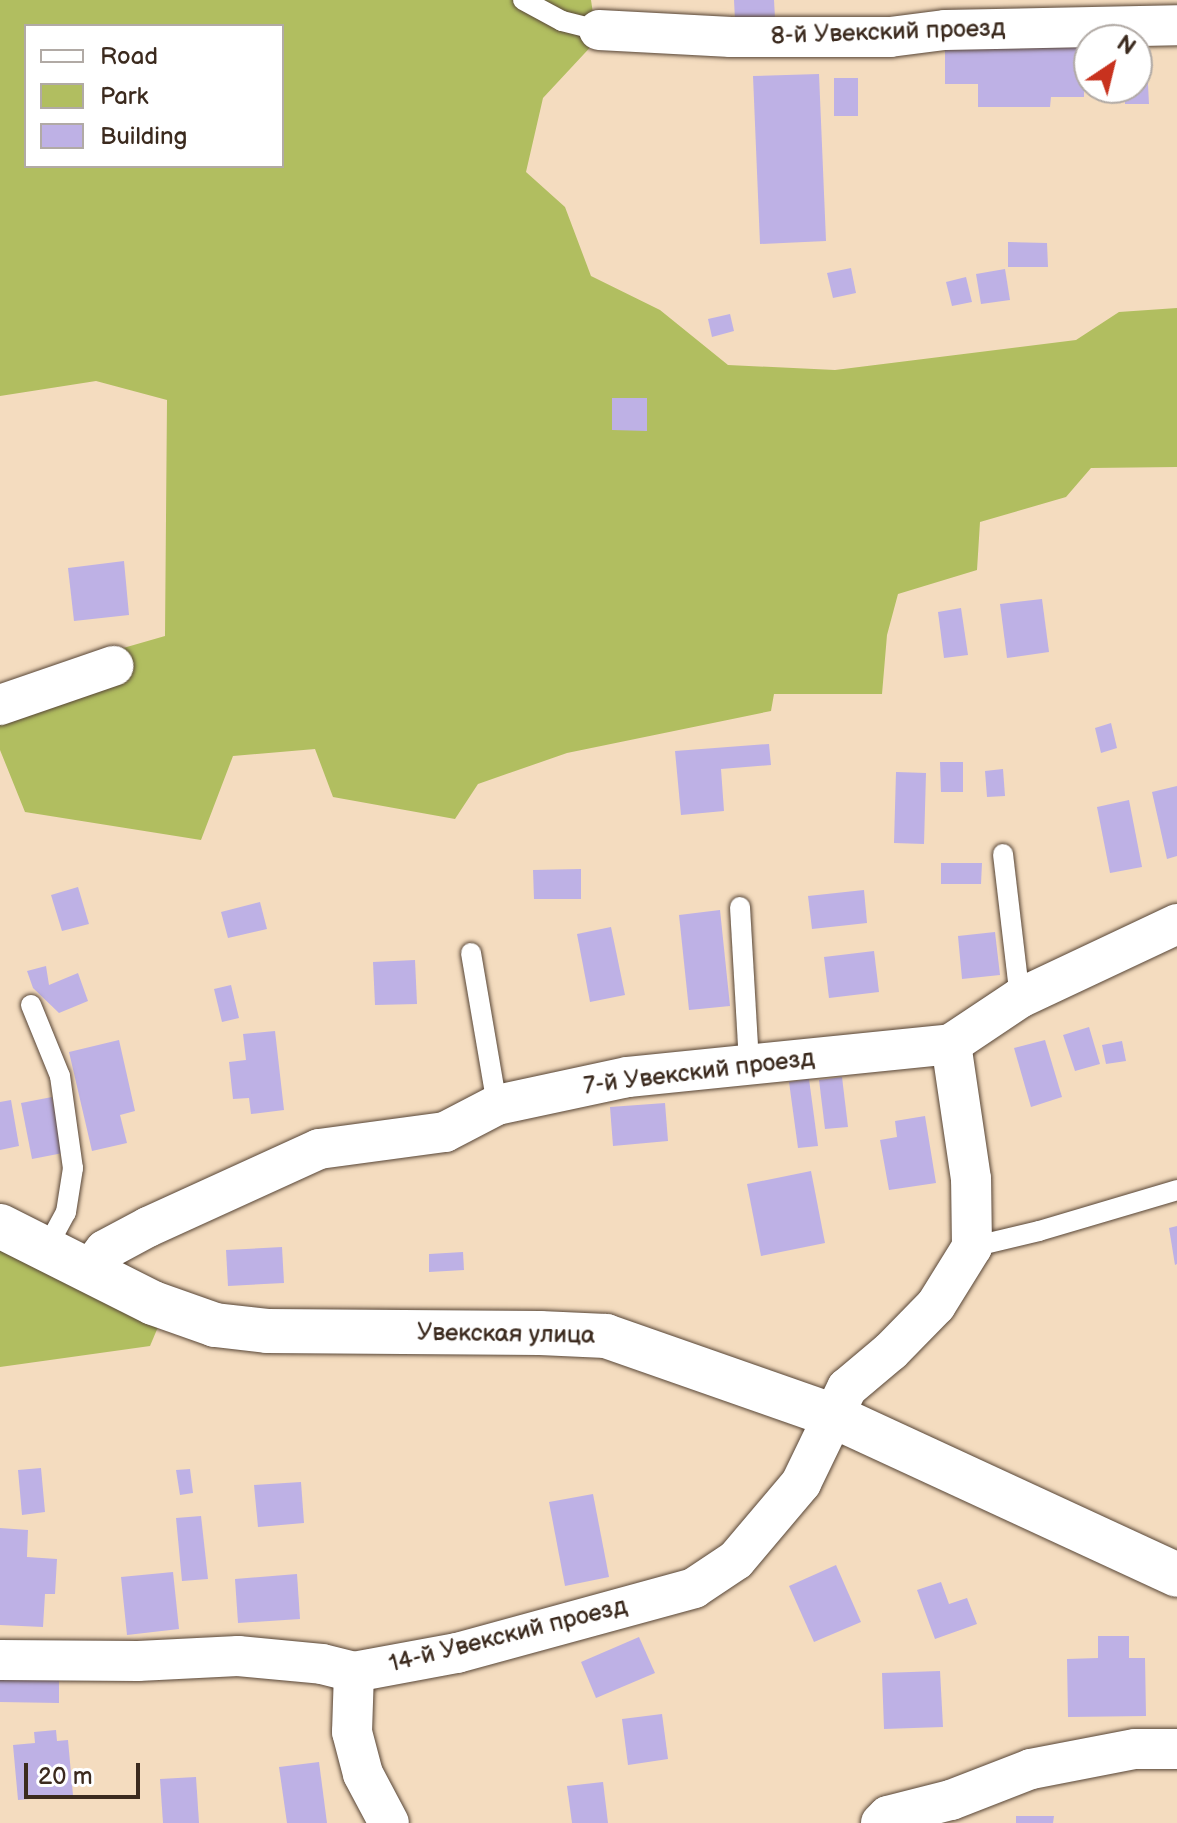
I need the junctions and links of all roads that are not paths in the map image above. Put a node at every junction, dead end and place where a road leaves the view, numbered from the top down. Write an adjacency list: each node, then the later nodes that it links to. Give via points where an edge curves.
1 (523, 0): 3 (lane, via 562,21)
2 (1177, 25): 3 (street, 8-й Увекский проезд, via 945,30 890,37)
3 (599, 30)
4 (113, 666): 5 (street)
5 (0, 705)
6 (1003, 854): 10 (lane)
7 (740, 907): 13 (lane)
8 (1177, 924): 10 (street, 7-й Увекский проезд)
9 (471, 953): 14 (lane)
10 (1020, 998): 12 (street, 7-й Увекский проезд)
11 (31, 1005): 18 (lane, via 60,1076 73,1168 66,1212)
12 (951, 1044): 13 (street, 7-й Увекский проезд); 17 (street, via 971,1179)
13 (749, 1065): 14 (street, 7-й Увекский проезд, via 628,1077)
14 (497, 1105): 19 (street, 7-й Увекский проезд, via 445,1132 319,1149 137,1233 105,1250)
15 (1177, 1190): 17 (lane)
16 (0, 1226): 18 (street, Увекская улица)
17 (972, 1247): 20 (street, 14-й Увекский проезд, via 936,1305 847,1388)
18 (46, 1249): 19 (street, Увекская улица)
19 (89, 1271): 20 (street, Увекская улица, via 153,1303 215,1325 267,1331 606,1336)
20 (831, 1415): 21 (street, Увекская улица); 23 (street, 14-й Увекский проезд, via 801,1483 736,1560 694,1588 457,1653)
21 (1177, 1575)
22 (0, 1660): 23 (street, 14-й Увекский проезд, via 238,1656)
23 (354, 1672): 25 (street, via 352,1732 363,1774)
24 (1177, 1749): 26 (street, via 1135,1749 1031,1769 951,1800 888,1816)
25 (389, 1823)
26 (881, 1823)

